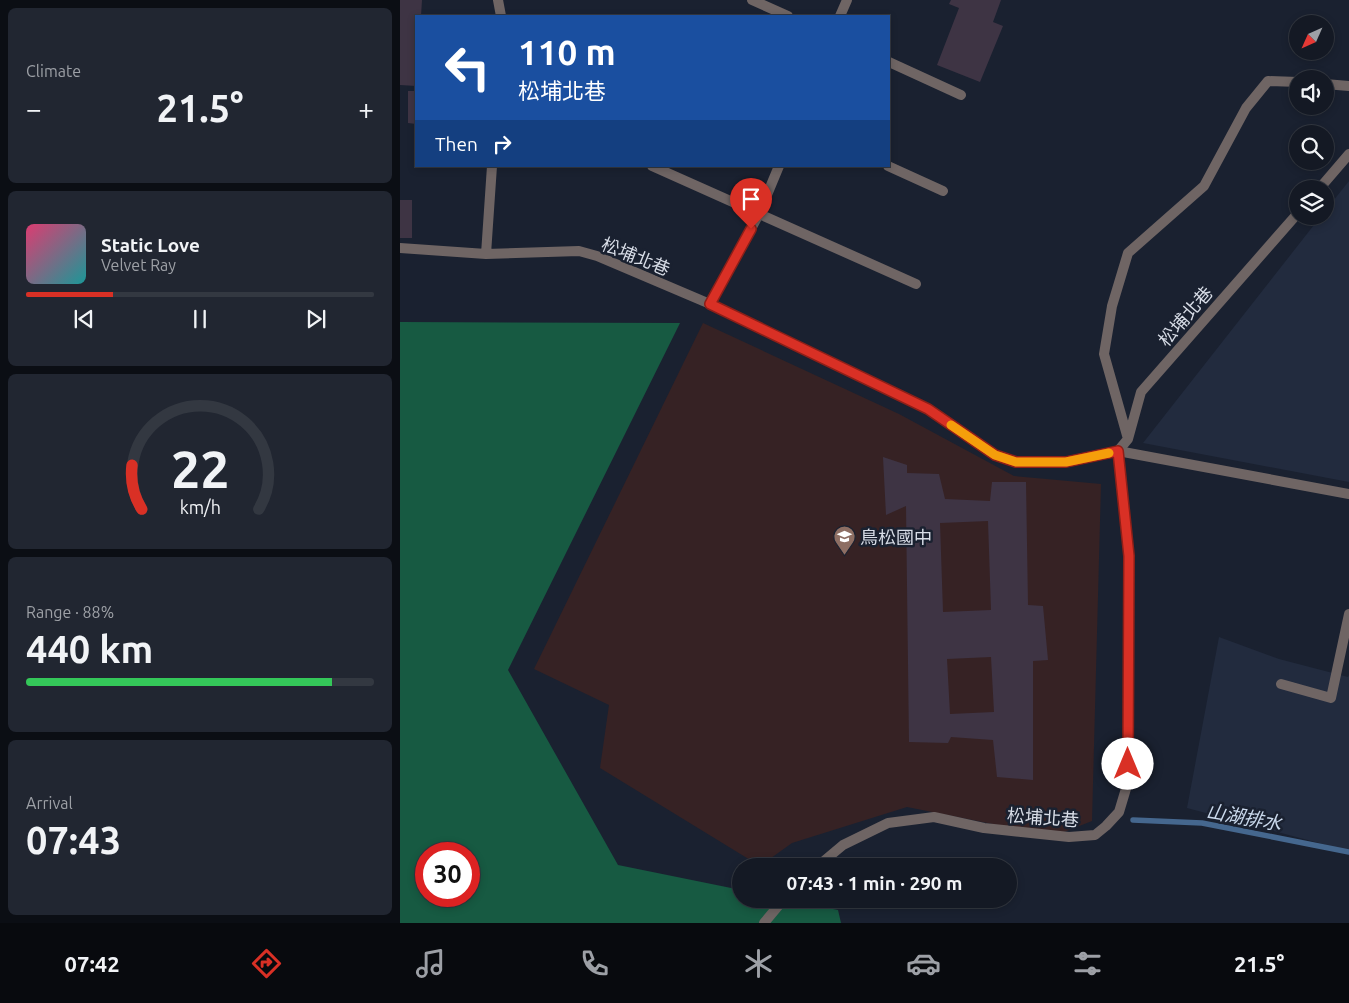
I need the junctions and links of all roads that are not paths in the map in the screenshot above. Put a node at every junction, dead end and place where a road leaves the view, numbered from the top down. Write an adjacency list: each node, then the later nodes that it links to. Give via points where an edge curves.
1 (498, 0): 4 (street)
2 (752, 0): 5 (street)
3 (847, 0): 6 (street)
4 (501, 15)
5 (786, 15)
6 (840, 15)
7 (890, 62): 11 (street)
8 (1289, 82): 25 (street, via 1268,81 1246,108 1204,186 1128,253 1112,306 1104,354)
9 (1334, 84): 10 (street)
10 (1349, 86)
11 (961, 94)
12 (1349, 154): 17 (street)
13 (492, 167): 22 (street)
14 (654, 167): 19 (street)
15 (778, 167): 19 (street)
16 (890, 167): 18 (street)
17 (1327, 180)
18 (944, 191)
19 (759, 214): 23 (street); 24 (street)
20 (1289, 223): 25 (street, 松埔北巷, via 1141,392)
21 (400, 248): 22 (street, 松埔北巷)
22 (486, 254): 24 (street, 松埔北巷, via 579,251)
23 (916, 284)
24 (710, 304): 26 (street, 松埔北巷, via 928,409 995,455 1016,462 1066,462)
25 (1128, 439): 26 (street, 松埔北巷)
26 (1118, 451): 27 (street, 松埔北巷); 30 (street, 松埔北巷, via 1129,556 1128,782 1119,812 1094,835 1069,838 984,828 934,817 888,823)
27 (1349, 494)
28 (1349, 614): 29 (street, via 1331,698)
29 (1281, 684)
30 (828, 858)
31 (776, 908): 32 (street)
32 (764, 923)

